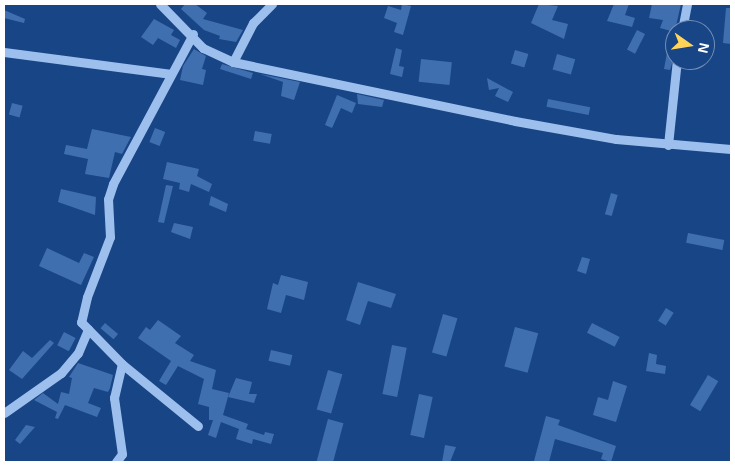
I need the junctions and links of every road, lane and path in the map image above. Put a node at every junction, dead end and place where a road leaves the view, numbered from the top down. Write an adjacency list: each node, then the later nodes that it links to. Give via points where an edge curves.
1 (160, 4): 5 (street)
2 (272, 4): 7 (street, via 253,22)
3 (687, 4): 4 (street)
4 (684, 20)
5 (192, 34): 7 (street, via 203,48); 9 (street)
6 (4, 52): 9 (street)
7 (233, 62): 10 (street, via 515,121)
8 (676, 70): 10 (street)
9 (170, 74): 12 (street, via 124,158 108,199 110,237 82,311 81,322)
10 (668, 145): 11 (street)
11 (731, 149)
12 (88, 329): 13 (street); 14 (street, via 78,353 61,373)
13 (122, 364): 15 (street); 16 (street, via 114,398 122,454)
14 (4, 413)
15 (198, 426)
16 (116, 462)

